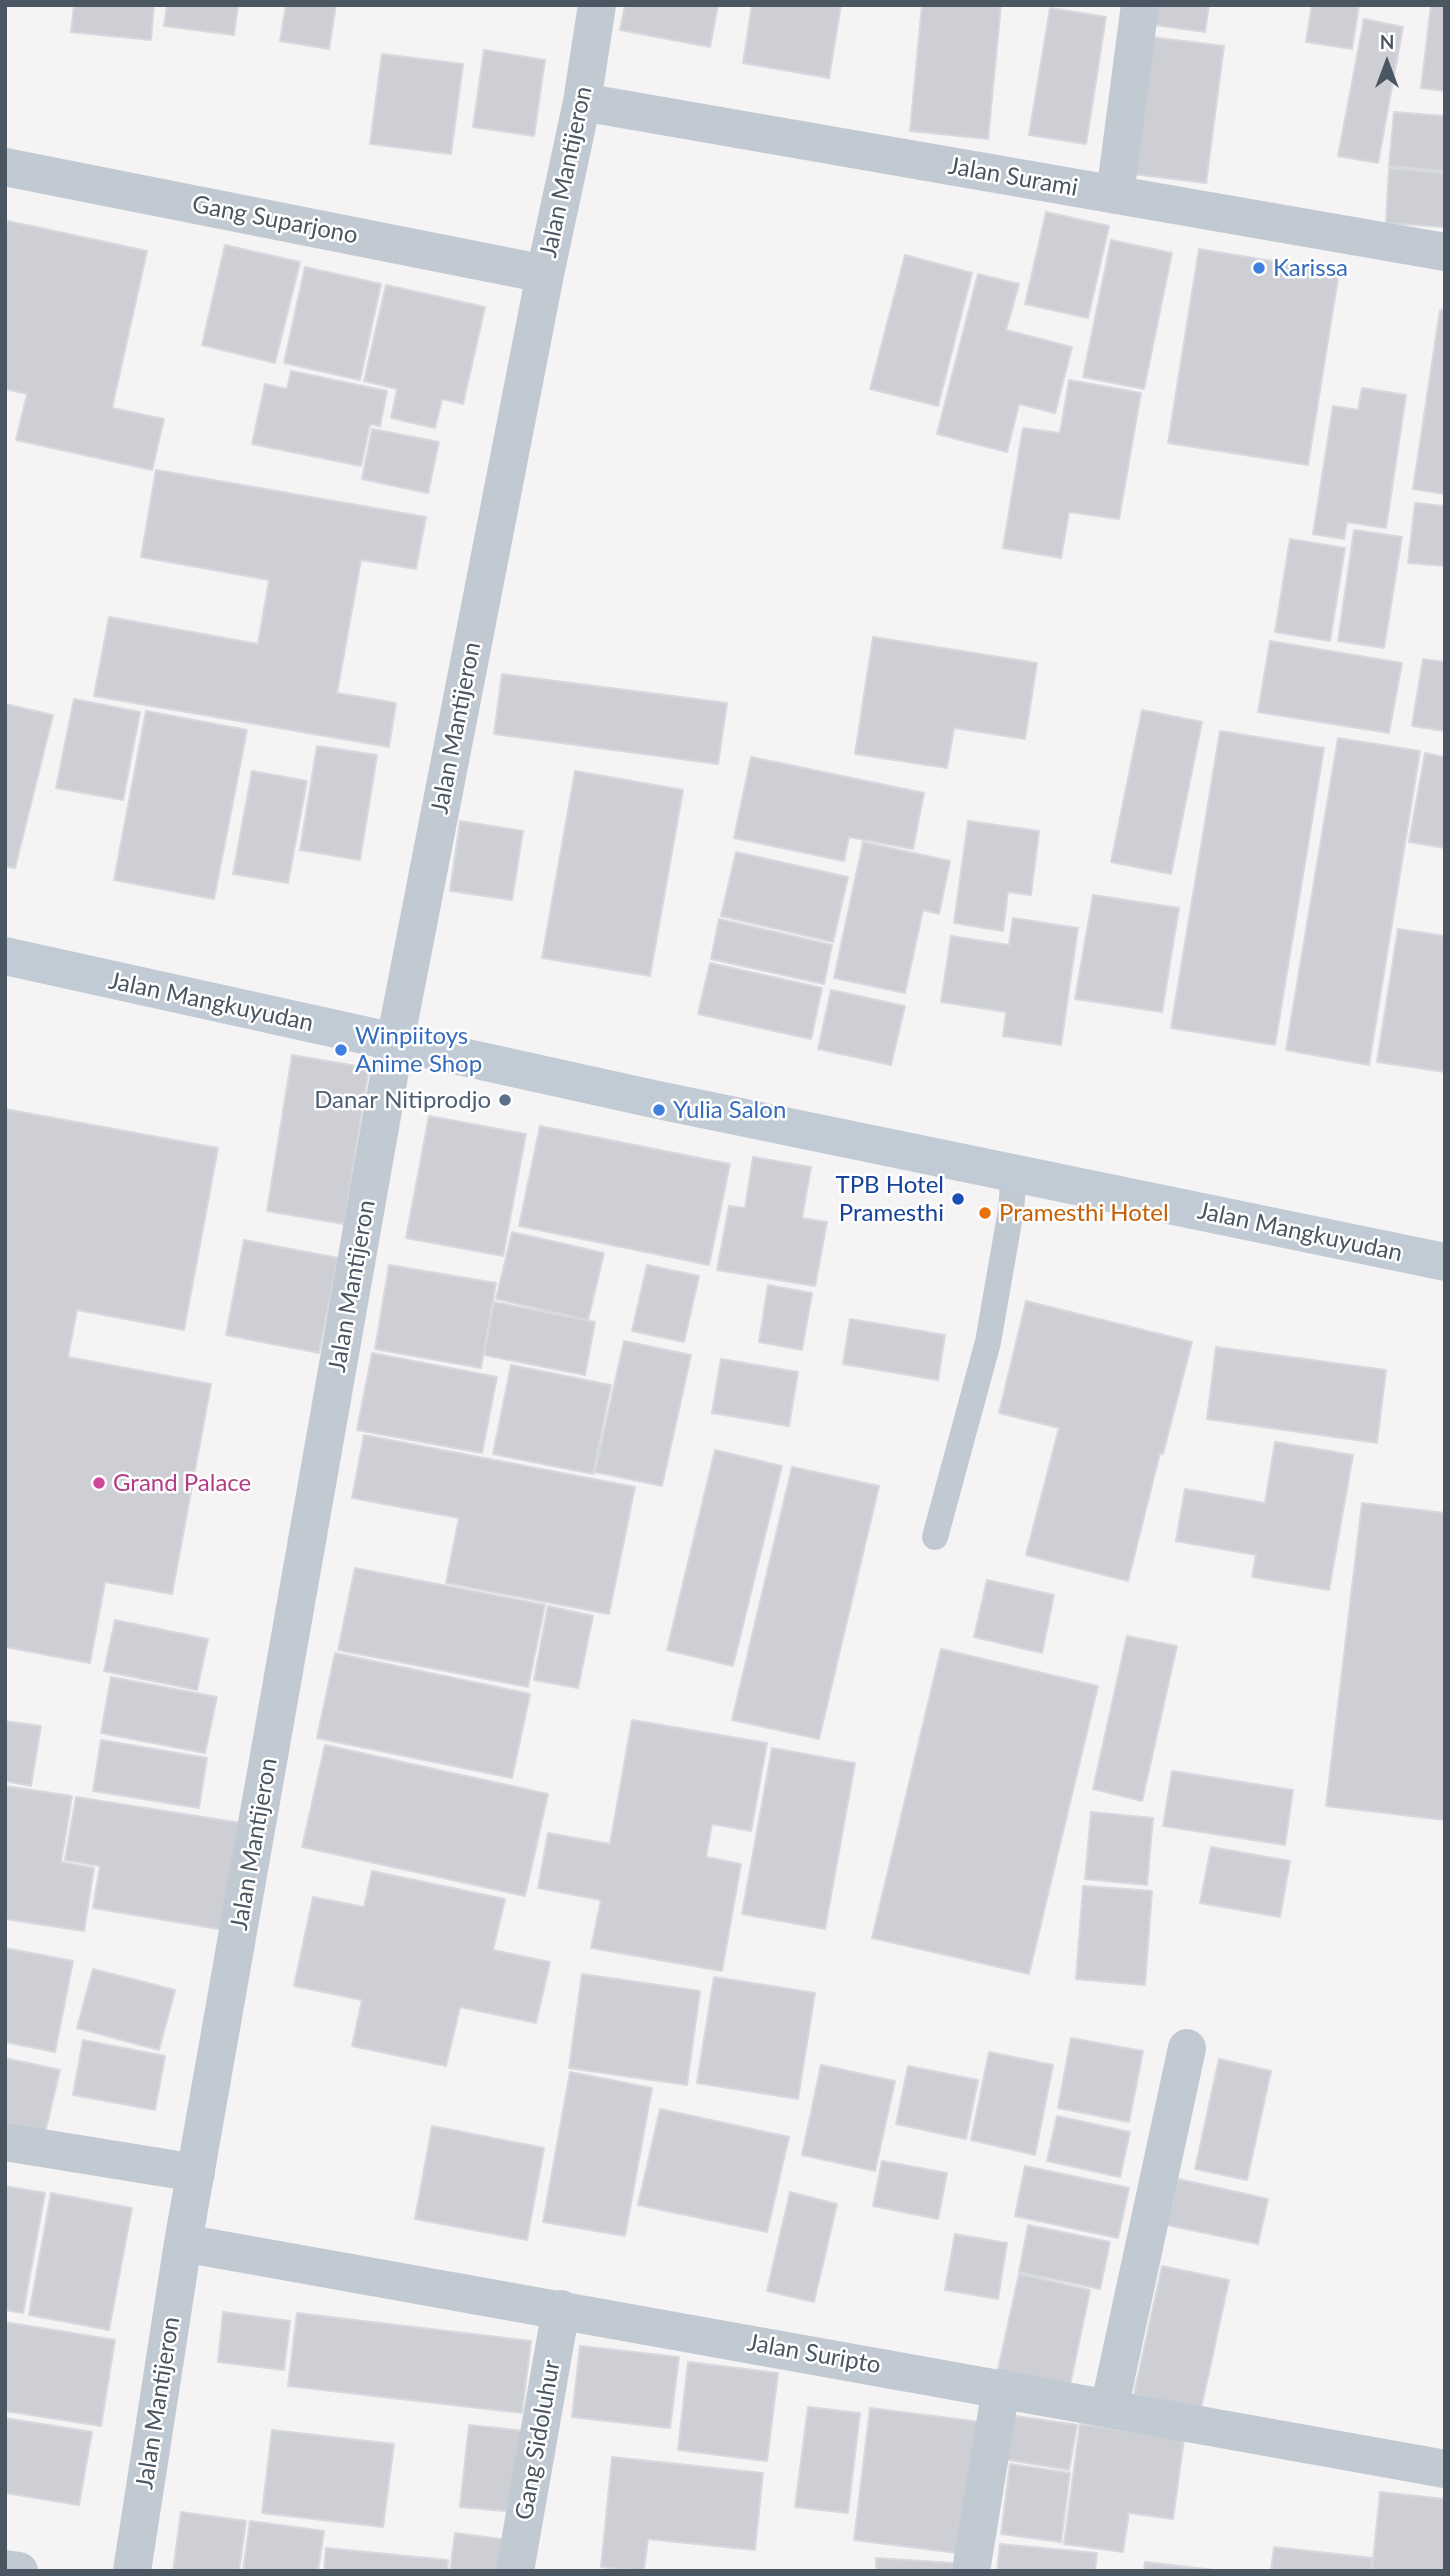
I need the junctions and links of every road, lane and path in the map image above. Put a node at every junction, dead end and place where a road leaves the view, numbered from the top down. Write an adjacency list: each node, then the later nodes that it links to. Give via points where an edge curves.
1 (597, 5): 3 (street, Jalan Mantijeron)
2 (1140, 5): 5 (street)
3 (582, 102): 5 (street, Jalan Surami); 7 (street, Jalan Mantijeron)
4 (5, 167): 7 (street, Gang Suparjono)
5 (1115, 195): 6 (street, Jalan Surami)
6 (1445, 252)
7 (545, 274): 9 (street, Jalan Mantijeron)
8 (5, 956): 9 (main road, Jalan Mangkuyudan)
9 (395, 1042): 10 (main road, Jalan Mangkuyudan); 15 (street, Jalan Mantijeron)
10 (1014, 1173): 11 (main road, Jalan Mangkuyudan); 12 (lane, via 988,1342)
11 (1445, 1262)
12 (935, 1537)
13 (1187, 2048): 19 (street)
14 (5, 2142): 15 (street)
15 (196, 2174): 16 (street, Jalan Mantijeron)
16 (183, 2243): 17 (street, Jalan Suripto); 23 (street, Jalan Mantijeron)
17 (561, 2309): 18 (street, Jalan Suripto); 24 (street, Gang Sidoluhur)
18 (1001, 2388): 19 (street, Jalan Suripto); 25 (street)
19 (1109, 2409): 20 (street, Jalan Suripto)
20 (1445, 2469)
21 (5, 2569): 22 (street)
22 (19, 2571)
23 (132, 2571)
24 (515, 2571)
25 (971, 2571)

